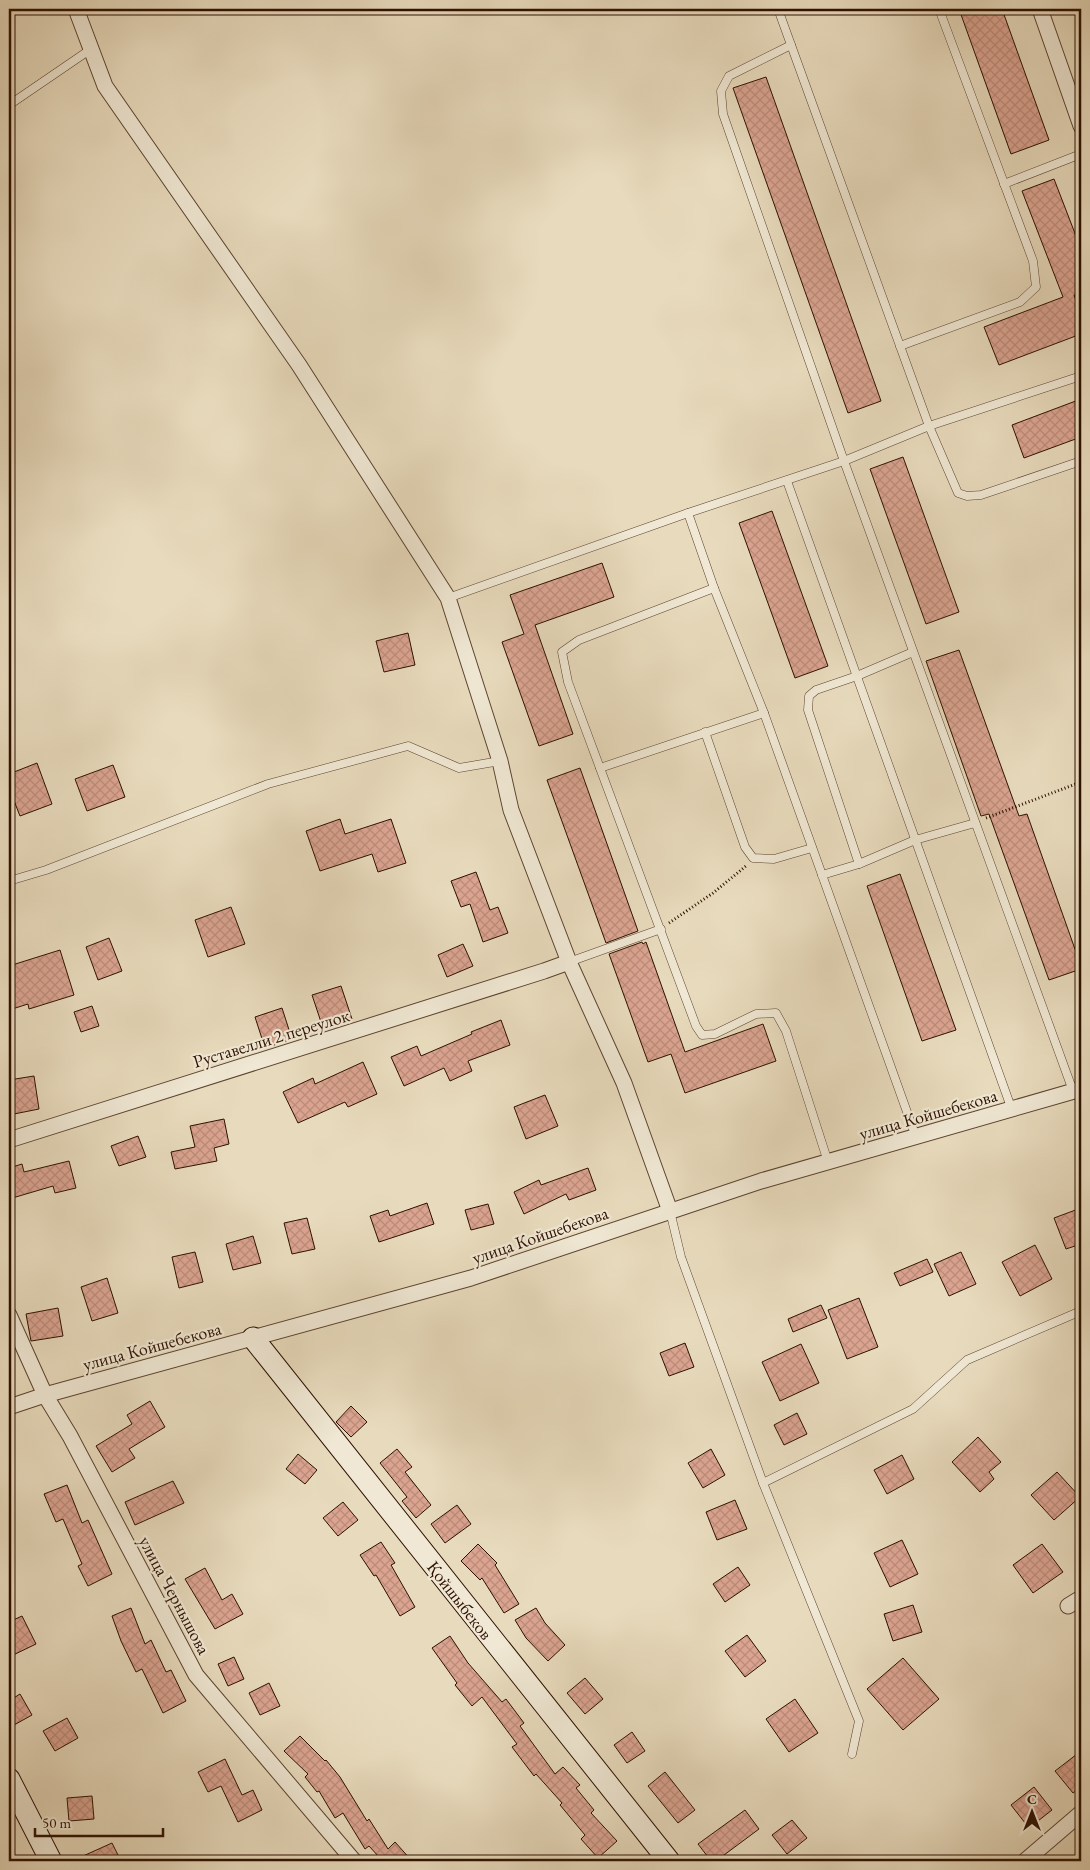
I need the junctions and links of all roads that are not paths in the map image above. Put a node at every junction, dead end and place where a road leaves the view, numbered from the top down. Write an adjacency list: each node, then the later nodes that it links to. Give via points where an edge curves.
1 (76, 9): 6 (street)
2 (778, 9): 5 (lane)
3 (939, 9): 10 (lane)
4 (1040, 9): 8 (street)
5 (791, 45): 11 (lane); 14 (lane, via 729,76 720,91 723,114)
6 (91, 49): 7 (lane); 19 (street, via 105,86 298,365)
7 (9, 105)
8 (1081, 126)
9 (1081, 154): 10 (lane)
10 (1004, 184): 11 (lane, via 1033,261 1036,287 1020,302)
11 (900, 346): 13 (lane)
12 (1081, 376): 13 (lane)
13 (929, 426): 14 (lane); 15 (lane, via 958,493 967,496 982,495)
14 (844, 461): 16 (lane); 20 (lane)
15 (1081, 462)
16 (787, 481): 17 (lane); 21 (lane)
17 (688, 513): 18 (lane); 19 (lane)
18 (714, 588): 22 (lane); 25 (lane, via 578,640 562,652 568,682)
19 (448, 598): 24 (street)
20 (914, 652): 21 (lane); 26 (lane)
21 (857, 676): 27 (lane); 29 (lane, via 816,690 809,696 808,710)
22 (764, 713): 23 (lane); 28 (lane)
23 (705, 732): 25 (lane); 28 (lane, via 745,847 754,858 774,860)
24 (500, 761): 31 (lane, via 459,768 408,746 268,784 46,870); 33 (street, via 511,810)
25 (600, 768): 32 (lane)
26 (975, 822): 27 (lane); 34 (lane)
27 (915, 840): 29 (lane); 35 (lane)
28 (812, 848): 30 (lane)
29 (859, 864): 30 (lane)
30 (822, 875): 36 (lane)
31 (9, 881)
32 (661, 929): 33 (lane); 38 (lane, via 702,1035 715,1034 756,1014 776,1013 786,1031)
33 (569, 962): 37 (street, Руставелли 2 переулок); 39 (street, via 624,1083)
34 (1077, 1090): 35 (street, улица Койшебекова)
35 (1012, 1110): 36 (street, улица Койшебекова)
36 (916, 1137): 38 (street, улица Койшебекова)
37 (9, 1140)
38 (828, 1162): 39 (street, улица Койшебекова)
39 (670, 1212): 42 (street, улица Койшебекова, via 471,1278); 45 (lane, via 681,1257)
40 (1081, 1310): 45 (lane, via 967,1360 914,1409)
41 (9, 1315): 43 (street, улица Чернышова)
42 (253, 1338): 43 (street, улица Койшебекова); 53 (street, Қойшыбеков)
43 (45, 1394): 44 (street, улица Койшебекова); 52 (street, улица Чернышова, via 196,1675)
44 (9, 1407)
45 (763, 1482): 48 (lane, via 859,1721)
46 (1081, 1598): 47 (street)
47 (1068, 1606)
48 (852, 1754)
49 (9, 1779): 51 (street)
50 (1081, 1812): 54 (street)
51 (51, 1861)
52 (354, 1861)
53 (669, 1861)
54 (1025, 1861)

